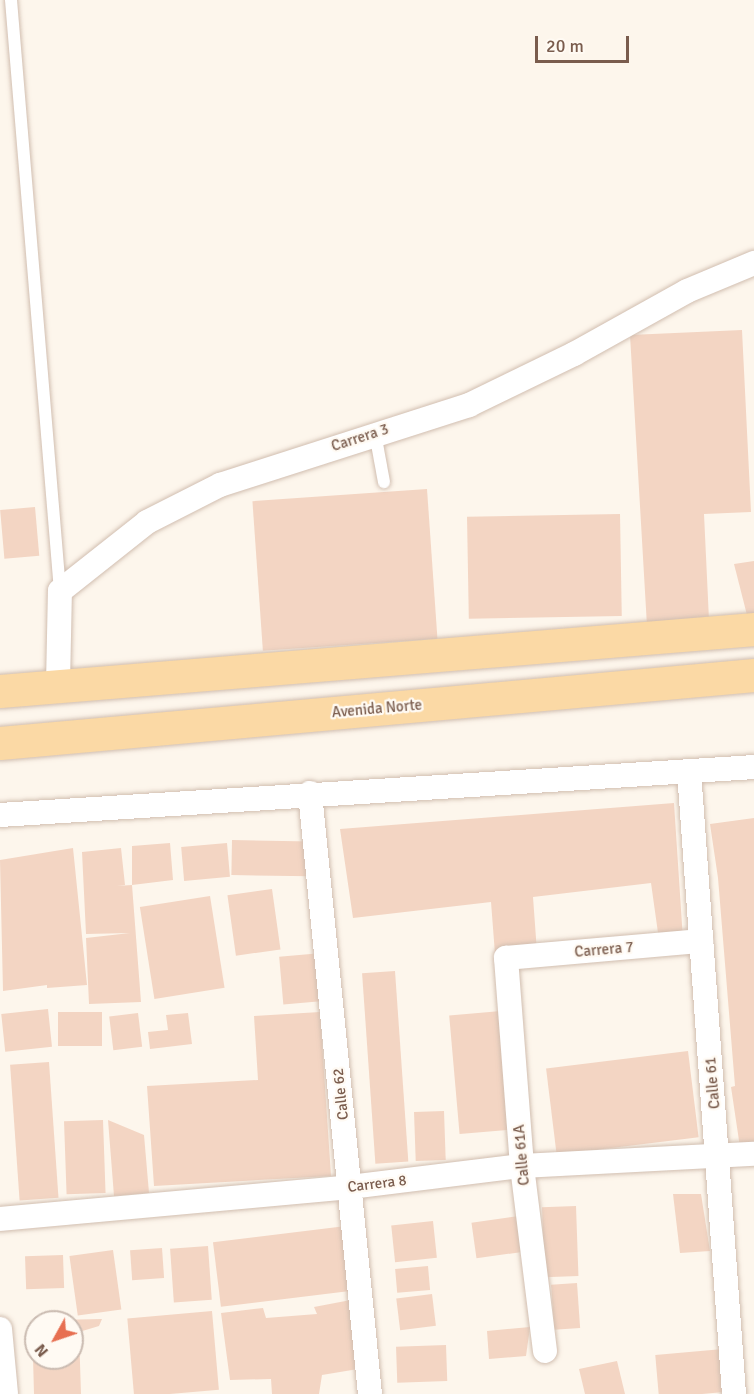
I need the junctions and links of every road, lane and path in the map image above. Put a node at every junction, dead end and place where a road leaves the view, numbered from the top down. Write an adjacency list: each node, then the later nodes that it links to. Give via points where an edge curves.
1 (11, 0): 5 (lane)
2 (754, 263): 3 (street, Carrera 3, via 687,291 574,354 469,405)
3 (375, 432): 4 (lane); 5 (street, Carrera 3, via 209,490 147,522)
4 (384, 482)
5 (60, 591): 8 (street)
6 (754, 629): 8 (main road)
7 (754, 675): 10 (main road, Avenida Norte)
8 (58, 684): 9 (main road)
9 (0, 691)
10 (0, 743)
11 (754, 767): 12 (street)
12 (689, 771): 13 (street); 15 (street, Calle 61)
13 (310, 793): 14 (street); 20 (street, Calle 62)
14 (0, 815)
15 (701, 941): 16 (street, Carrera 7); 18 (street, Calle 61)
16 (506, 958): 19 (street, Calle 61A)
17 (754, 1154): 18 (street, Carrera 8)
18 (719, 1158): 19 (street, Carrera 8); 26 (street, Calle 61)
19 (522, 1166): 20 (street, Carrera 8); 23 (street, Calle 61A)
20 (350, 1187): 21 (street, Carrera 8); 25 (street, Calle 62)
21 (0, 1220)
22 (0, 1329): 24 (street)
23 (545, 1351)
24 (6, 1394)
25 (370, 1394)
26 (734, 1394)

